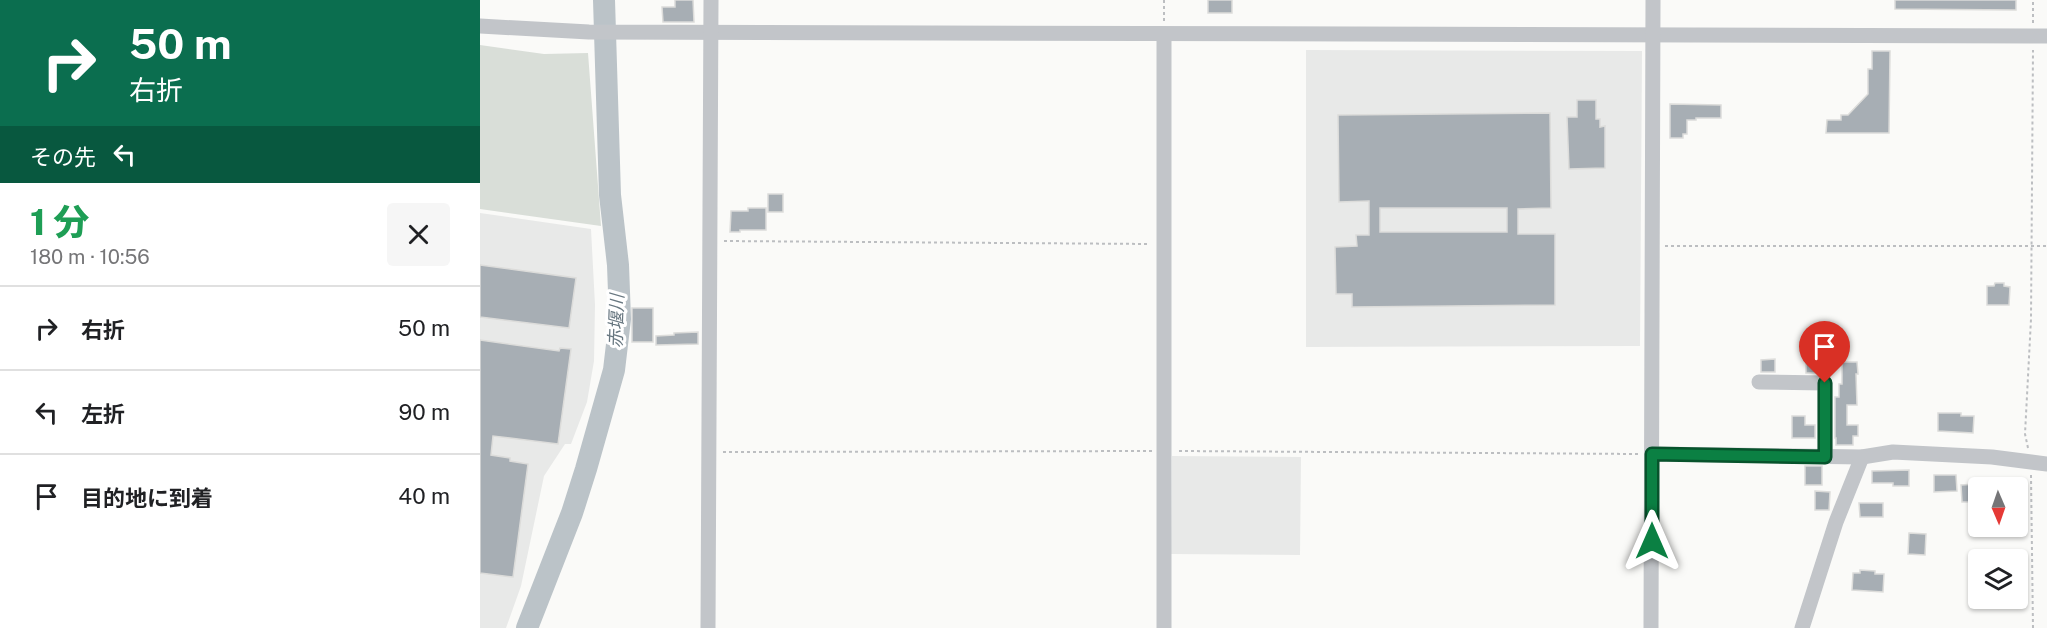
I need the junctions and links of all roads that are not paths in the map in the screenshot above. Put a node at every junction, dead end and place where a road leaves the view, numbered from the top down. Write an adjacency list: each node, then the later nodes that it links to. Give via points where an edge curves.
1 (711, 0): 4 (street)
2 (1653, 0): 6 (street)
3 (480, 26): 4 (street, via 589,32)
4 (710, 32): 5 (street); 13 (street)
5 (1164, 34): 6 (street); 14 (street)
6 (1652, 34): 7 (street); 9 (street)
7 (2040, 36)
8 (1759, 382): 10 (street, via 1825,383)
9 (1652, 454): 10 (street); 15 (street)
10 (1825, 457): 11 (street)
11 (1862, 457): 12 (street, via 1893,452); 16 (street, via 1836,522)
12 (2047, 464)
13 (708, 628)
14 (1164, 628)
15 (1651, 628)
16 (1802, 628)

